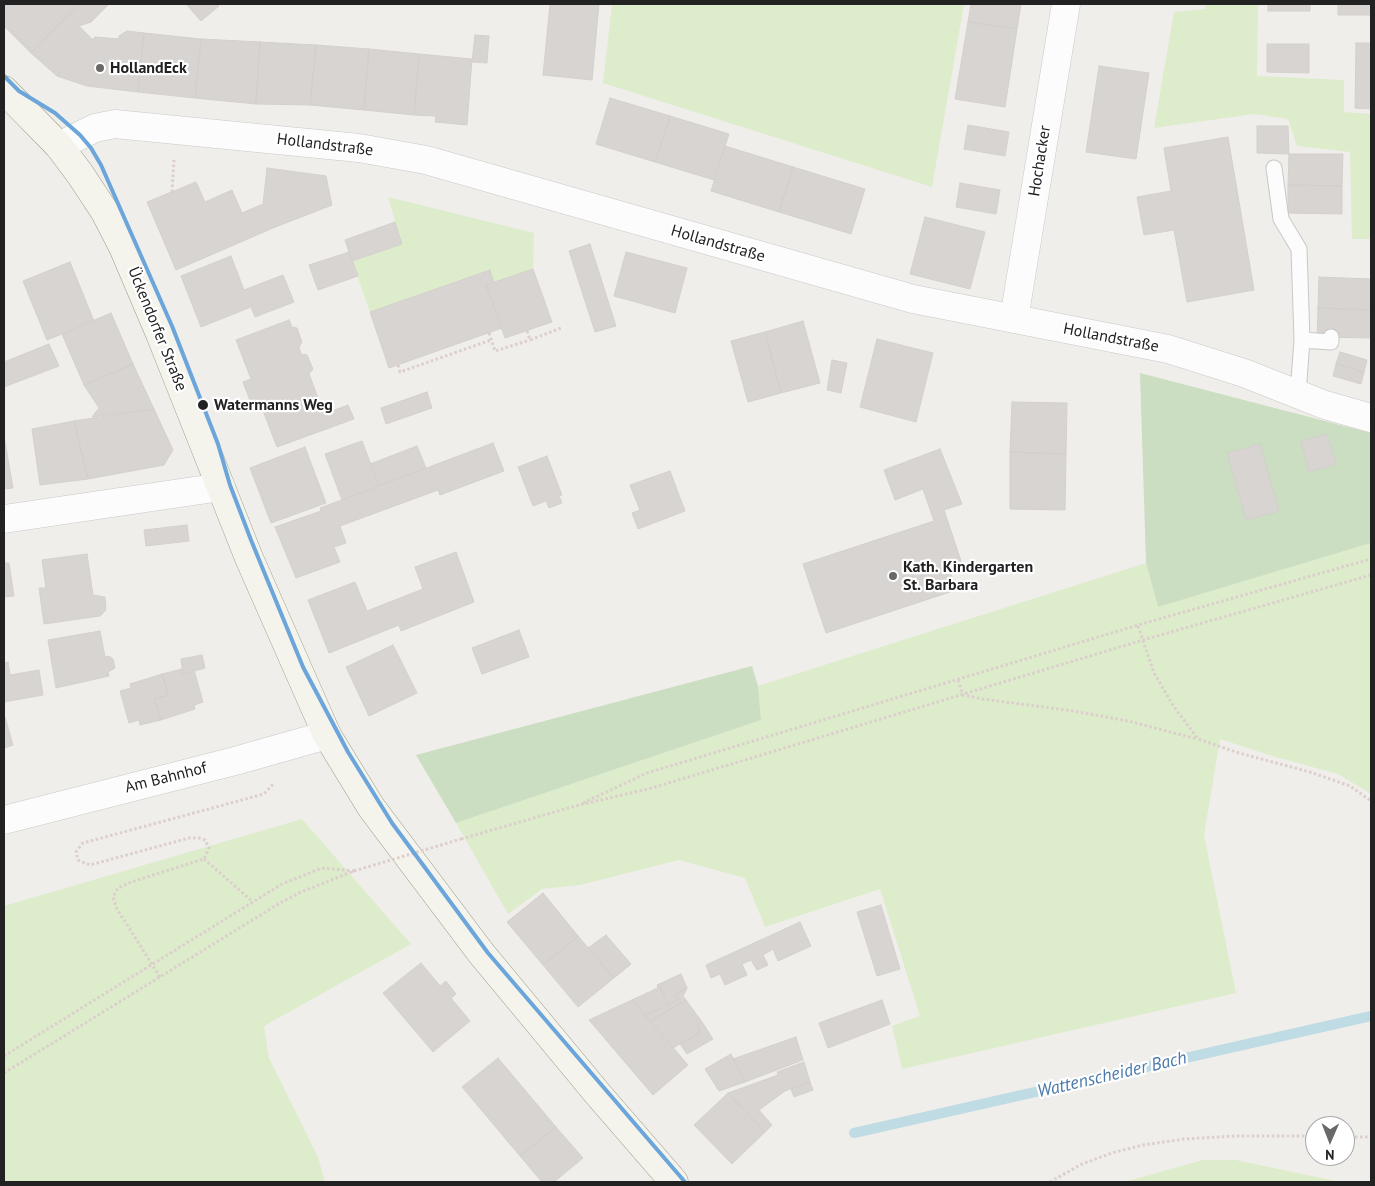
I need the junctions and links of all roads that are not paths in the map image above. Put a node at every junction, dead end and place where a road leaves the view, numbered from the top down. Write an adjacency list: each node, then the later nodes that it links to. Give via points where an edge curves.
1 (1066, 4): 5 (street, Hochacker)
2 (4, 90): 3 (main road, Ückendorfer Straße)
3 (59, 146): 5 (street, Hollandstraße, via 95,128 115,124 359,148 426,160 914,300); 10 (main road, Ückendorfer Straße, via 80,174 123,247)
4 (1274, 168): 7 (lane, via 1281,218 1298,249)
5 (1014, 319): 8 (street, Hollandstraße, via 1168,349)
6 (1331, 337): 7 (lane, via 1331,342)
7 (1302, 340): 8 (lane)
8 (1298, 394): 9 (street, Hollandstraße)
9 (1371, 418)
10 (222, 487): 11 (street); 12 (main road, Ückendorfer Straße, via 249,558)
11 (4, 519)
12 (328, 735): 13 (street, Am Bahnhof); 14 (main road, Ückendorfer Straße, via 371,806 481,953)
13 (4, 820)
14 (674, 1182)

